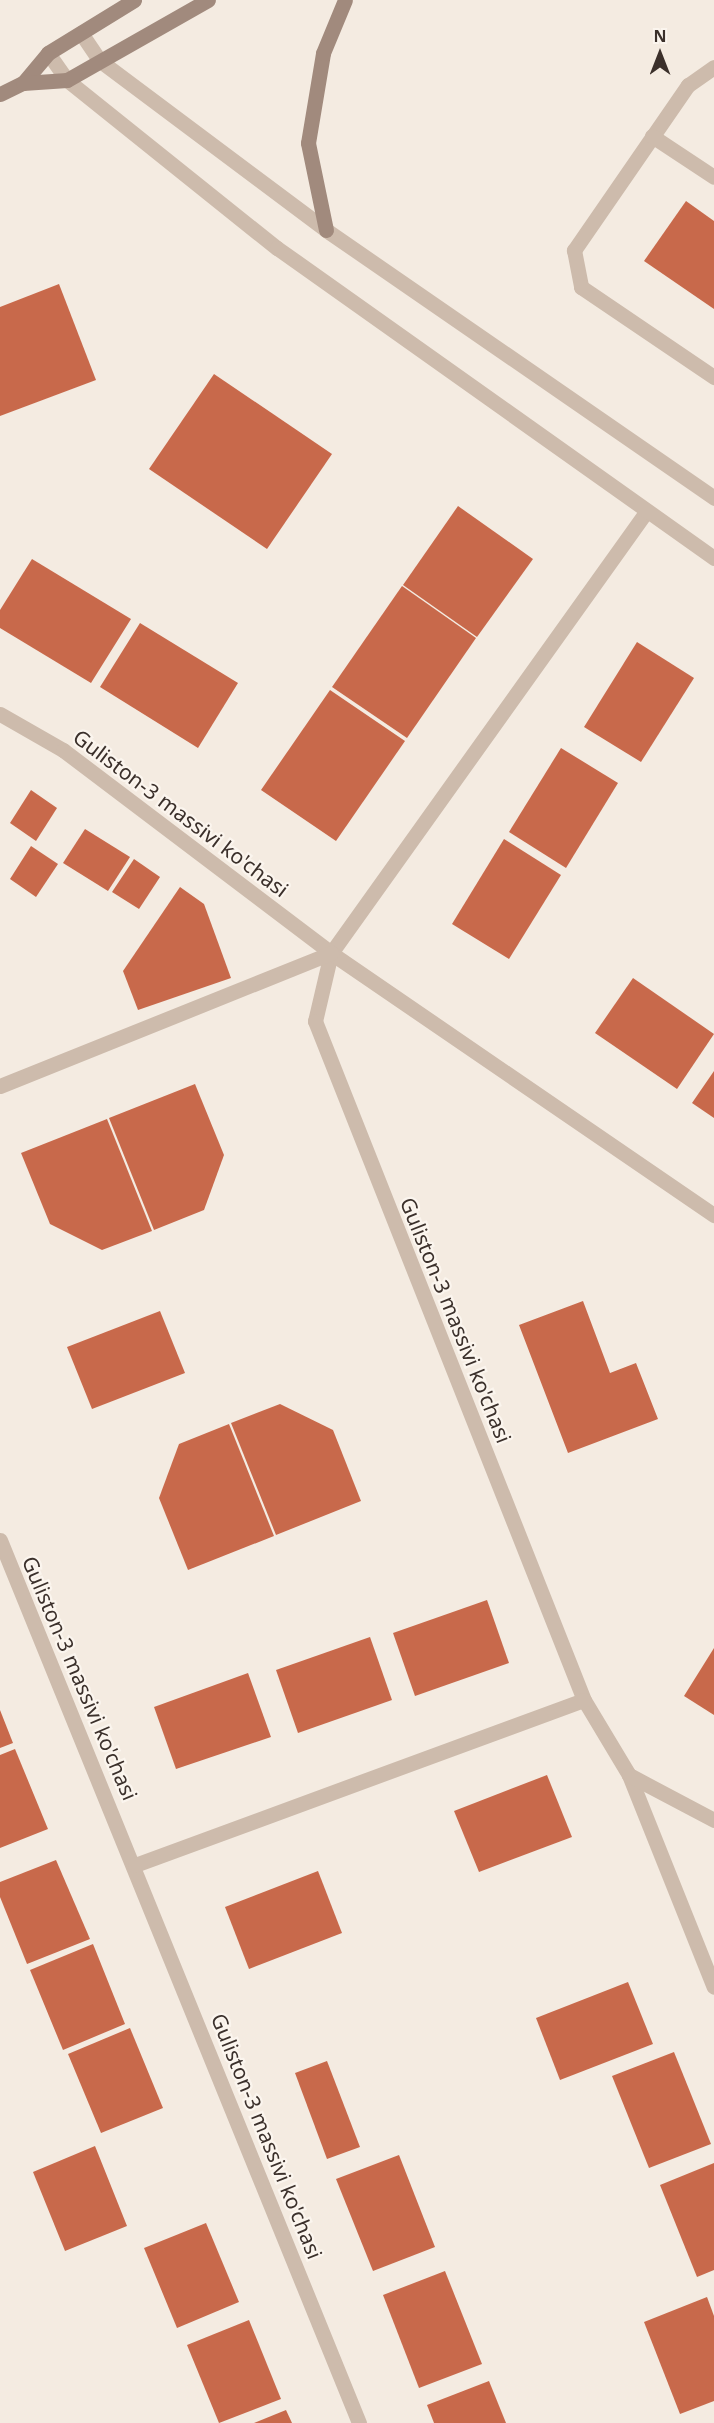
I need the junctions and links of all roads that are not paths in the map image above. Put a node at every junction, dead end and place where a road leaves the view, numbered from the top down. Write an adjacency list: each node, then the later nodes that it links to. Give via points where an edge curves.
1 (134, 0): 4 (main road)
2 (208, 0): 6 (main road)
3 (345, 0): 13 (main road, via 323,53 308,143)
4 (81, 33): 5 (main road); 6 (street)
5 (48, 53): 8 (street); 9 (main road)
6 (99, 60): 8 (main road); 13 (street)
7 (714, 67): 11 (street, via 688,85)
8 (67, 80): 9 (main road); 16 (street, via 278,248)
9 (23, 83): 10 (main road)
10 (0, 94)
11 (652, 136): 12 (street); 14 (street, via 574,250 581,287)
12 (714, 177)
13 (326, 230): 15 (street)
14 (714, 378)
15 (714, 498)
16 (646, 512): 17 (street); 19 (street)
17 (714, 558)
18 (0, 714): 19 (street, Guliston-3 massivi ko'chasi, via 63,750)
19 (331, 953): 20 (street); 21 (street, Guliston-3 massivi ko'chasi); 23 (street, Guliston-3 massivi ko'chasi, via 315,1022)
20 (0, 1086)
21 (714, 1215)
22 (0, 1540): 26 (street, Guliston-3 massivi ko'chasi)
23 (585, 1700): 24 (street, Guliston-3 massivi ko'chasi); 26 (street)
24 (629, 1774): 25 (street); 27 (street, Guliston-3 massivi ko'chasi)
25 (714, 1820)
26 (135, 1865): 28 (street, Guliston-3 massivi ko'chasi)
27 (714, 1987)
28 (359, 2423)

